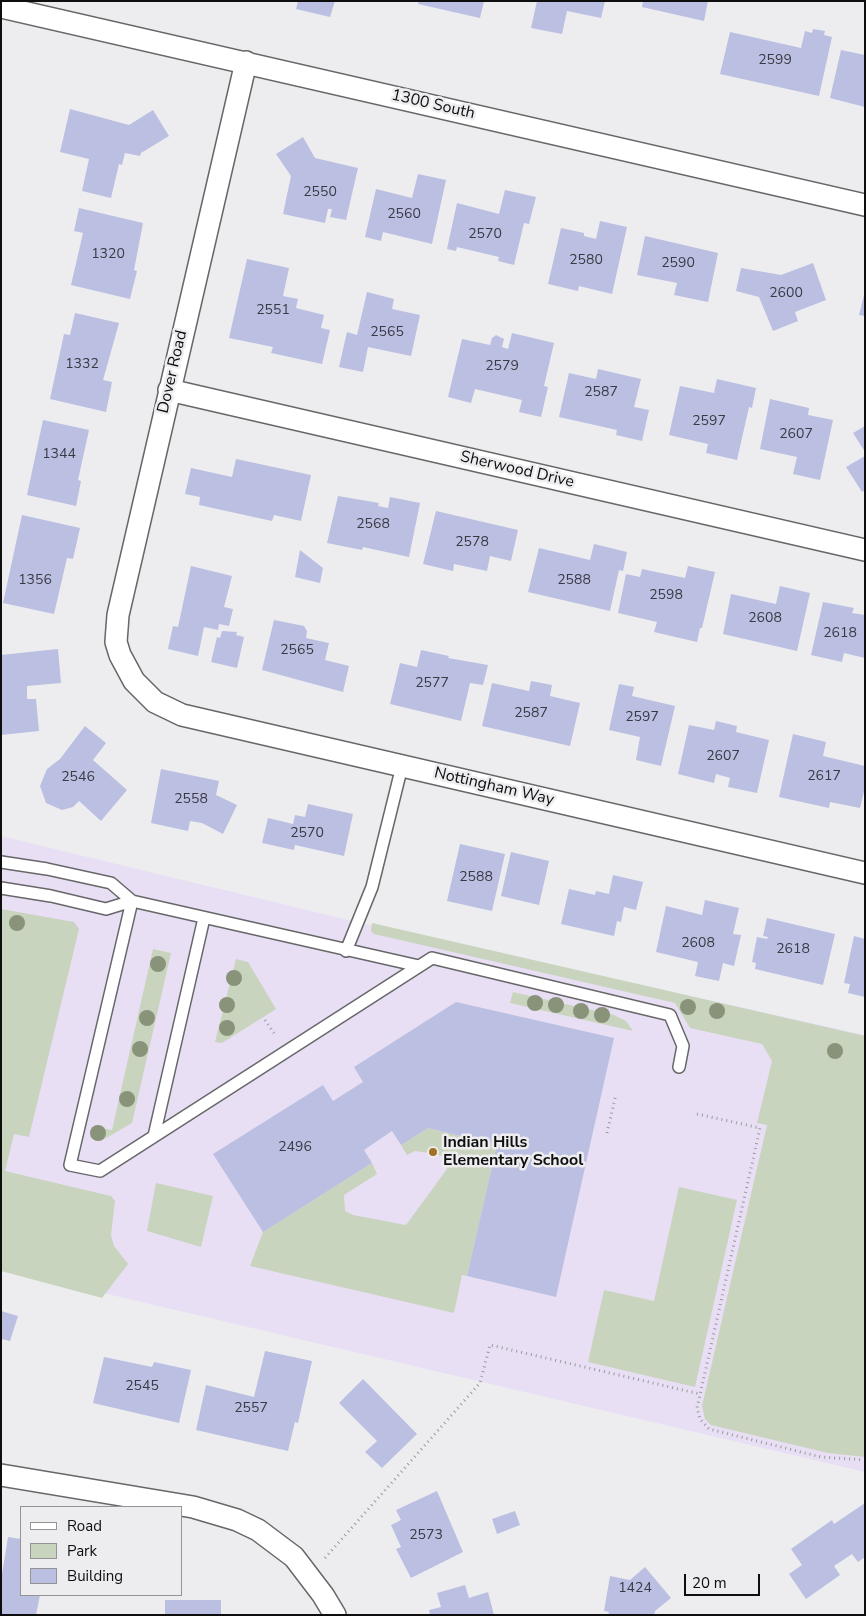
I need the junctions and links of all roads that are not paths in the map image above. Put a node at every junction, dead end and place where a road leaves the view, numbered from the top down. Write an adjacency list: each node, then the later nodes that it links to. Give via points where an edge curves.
1 (1, 7): 2 (street, 1300 South)
2 (246, 62): 3 (street, 1300 South); 4 (street, Dover Road)
3 (865, 205)
4 (169, 390): 5 (street, Sherwood Drive); 6 (street, Dover Road, via 116,628 120,655)
5 (865, 550)
6 (134, 681): 7 (street, Nottingham Way, via 154,702 182,716)
7 (402, 766): 9 (street, Nottingham Way); 13 (lane, via 372,887)
8 (1, 862): 11 (lane, via 46,868 111,884)
9 (865, 873)
10 (1, 888): 11 (lane, via 106,909)
11 (132, 901): 12 (lane); 16 (lane, via 70,1165 100,1171)
12 (204, 918): 13 (lane); 16 (lane)
13 (346, 951): 14 (lane)
14 (419, 966): 15 (lane, via 432,958 670,1015 683,1046); 16 (lane)
15 (679, 1067)
16 (154, 1136)
17 (1, 1475): 18 (street, via 193,1507 237,1520 258,1530 294,1558)
18 (334, 1615)

